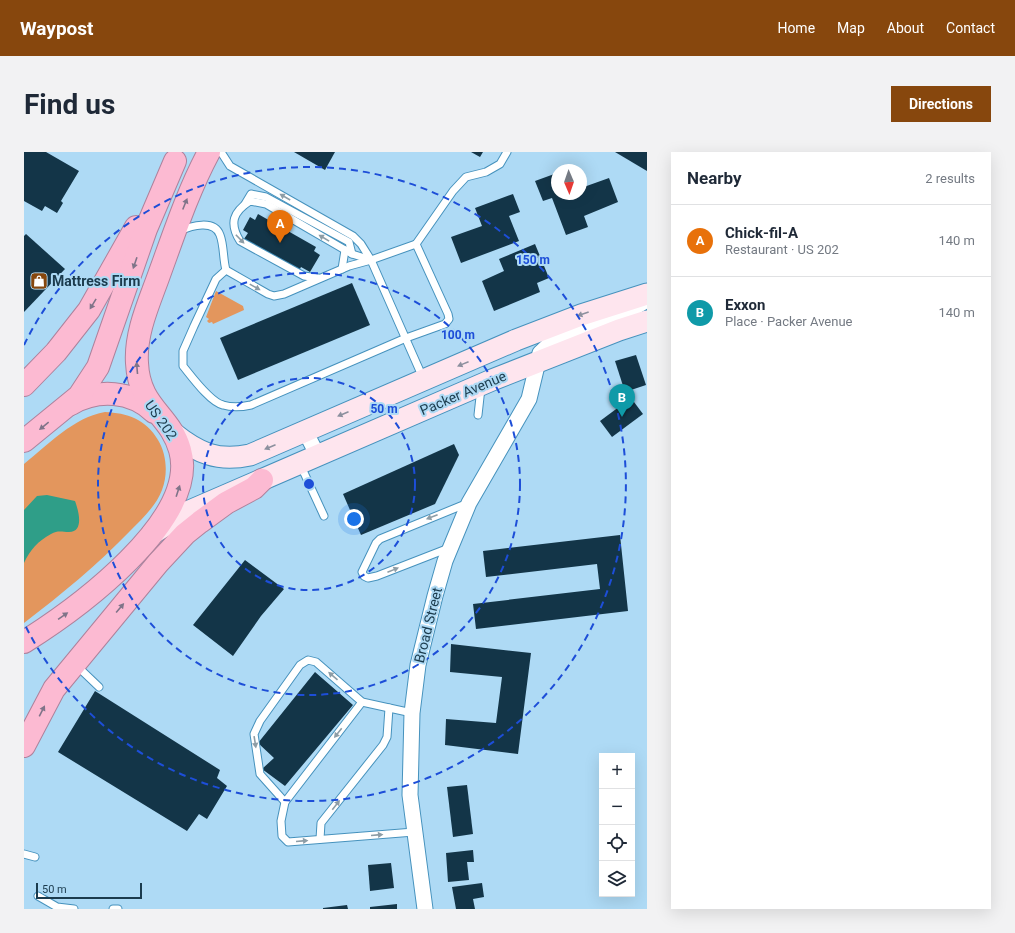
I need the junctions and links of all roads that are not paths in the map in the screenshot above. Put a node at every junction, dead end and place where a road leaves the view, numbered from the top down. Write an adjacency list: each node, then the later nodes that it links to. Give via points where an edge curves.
1 (209, 152): 6 (highway, US 202 / US 202, one-way to 1)
2 (221, 152): 10 (lane, one-way to 2, via 353,236 230,166)
3 (507, 152): 7 (lane, via 500,164 486,172 466,177 453,191)
4 (177, 157): 20 (highway, one-way to 20, via 89,310 69,337); 22 (highway, one-way to 22, via 146,229 98,367 79,396)
5 (244, 205): 8 (lane, one-way to 5, via 266,204 250,201); 9 (lane, via 251,194 266,196 348,242); 13 (lane, one-way to 13, via 233,221 234,232 240,241 304,276)
6 (173, 235): 12 (lane, via 189,227 212,227 220,234); 23 (highway, US 202 / US 202, one-way to 6, via 144,395 140,382 137,346)
7 (416, 244): 10 (lane); 17 (lane, via 449,319 445,324)
8 (345, 250): 9 (lane); 11 (lane)
9 (352, 254): 10 (lane)
10 (371, 260): 11 (lane); 17 (lane)
11 (342, 269): 13 (lane)
12 (226, 270): 13 (lane, one-way to 13, via 274,296); 17 (lane, via 212,286 183,351 183,366 221,405 234,408 251,405)
13 (319, 278)
14 (647, 294): 19 (main road, Packer Avenue, one-way to 19, via 564,321)
15 (647, 300): 18 (street, via 624,314 554,340 540,353)
16 (647, 321): 18 (main road, Packer Avenue)
17 (406, 338): 19 (lane)
18 (537, 362): 21 (main road, Packer Avenue); 30 (street, Broad Street, via 529,399)
19 (424, 381): 25 (main road, Packer Avenue, one-way to 25)
20 (25, 383)
21 (482, 385): 24 (lane); 28 (main road, Packer Avenue)
22 (64, 410): 23 (highway, via 80,400 98,394 108,394 140,401); 27 (highway, one-way to 27)
23 (158, 415): 26 (highway, US 202 / US 202)
24 (478, 415)
25 (305, 431): 26 (main road, Packer Avenue, one-way to 26, via 250,455 225,458 200,451); 28 (street)
26 (173, 433): 32 (highway, US 202 / US 202, one-way to 26, via 172,506 181,483 182,457)
27 (24, 441)
28 (309, 460): 29 (main road, Packer Avenue); 31 (lane)
29 (262, 480): 32 (main road, Packer Avenue, via 185,513); 35 (highway, one-way to 29, via 158,563 186,534 212,512 254,488)
30 (469, 503): 33 (street, Broad Street); 33 (lane, one-way to 33, via 380,539 362,572 368,578 377,576)
31 (324, 516)
32 (152, 535): 34 (highway, US 202 / US 202, one-way to 32, via 77,606)
33 (450, 547): 39 (street, Broad Street, via 425,634)
34 (26, 644)
35 (74, 664): 36 (lane); 40 (highway, one-way to 35, via 54,689)
36 (99, 687)
37 (362, 702): 38 (lane); 41 (lane, one-way to 41); 41 (lane, one-way to 41, via 316,662 308,660 300,665 260,721 254,734 260,774)
38 (389, 708): 39 (lane); 43 (lane, one-way to 38, via 322,823 384,745 388,737)
39 (412, 713): 42 (street, Broad Street, via 410,795)
40 (24, 746)
41 (285, 802): 43 (lane, one-way to 43, via 281,821 282,836 288,842)
42 (414, 832): 43 (lane, one-way to 42); 50 (street, Broad Street)
43 (320, 839)
44 (24, 854): 45 (lane)
45 (35, 857)
46 (38, 896): 47 (lane, via 57,907)
47 (74, 909)
48 (113, 909): 49 (lane)
49 (118, 909)
50 (424, 909)

